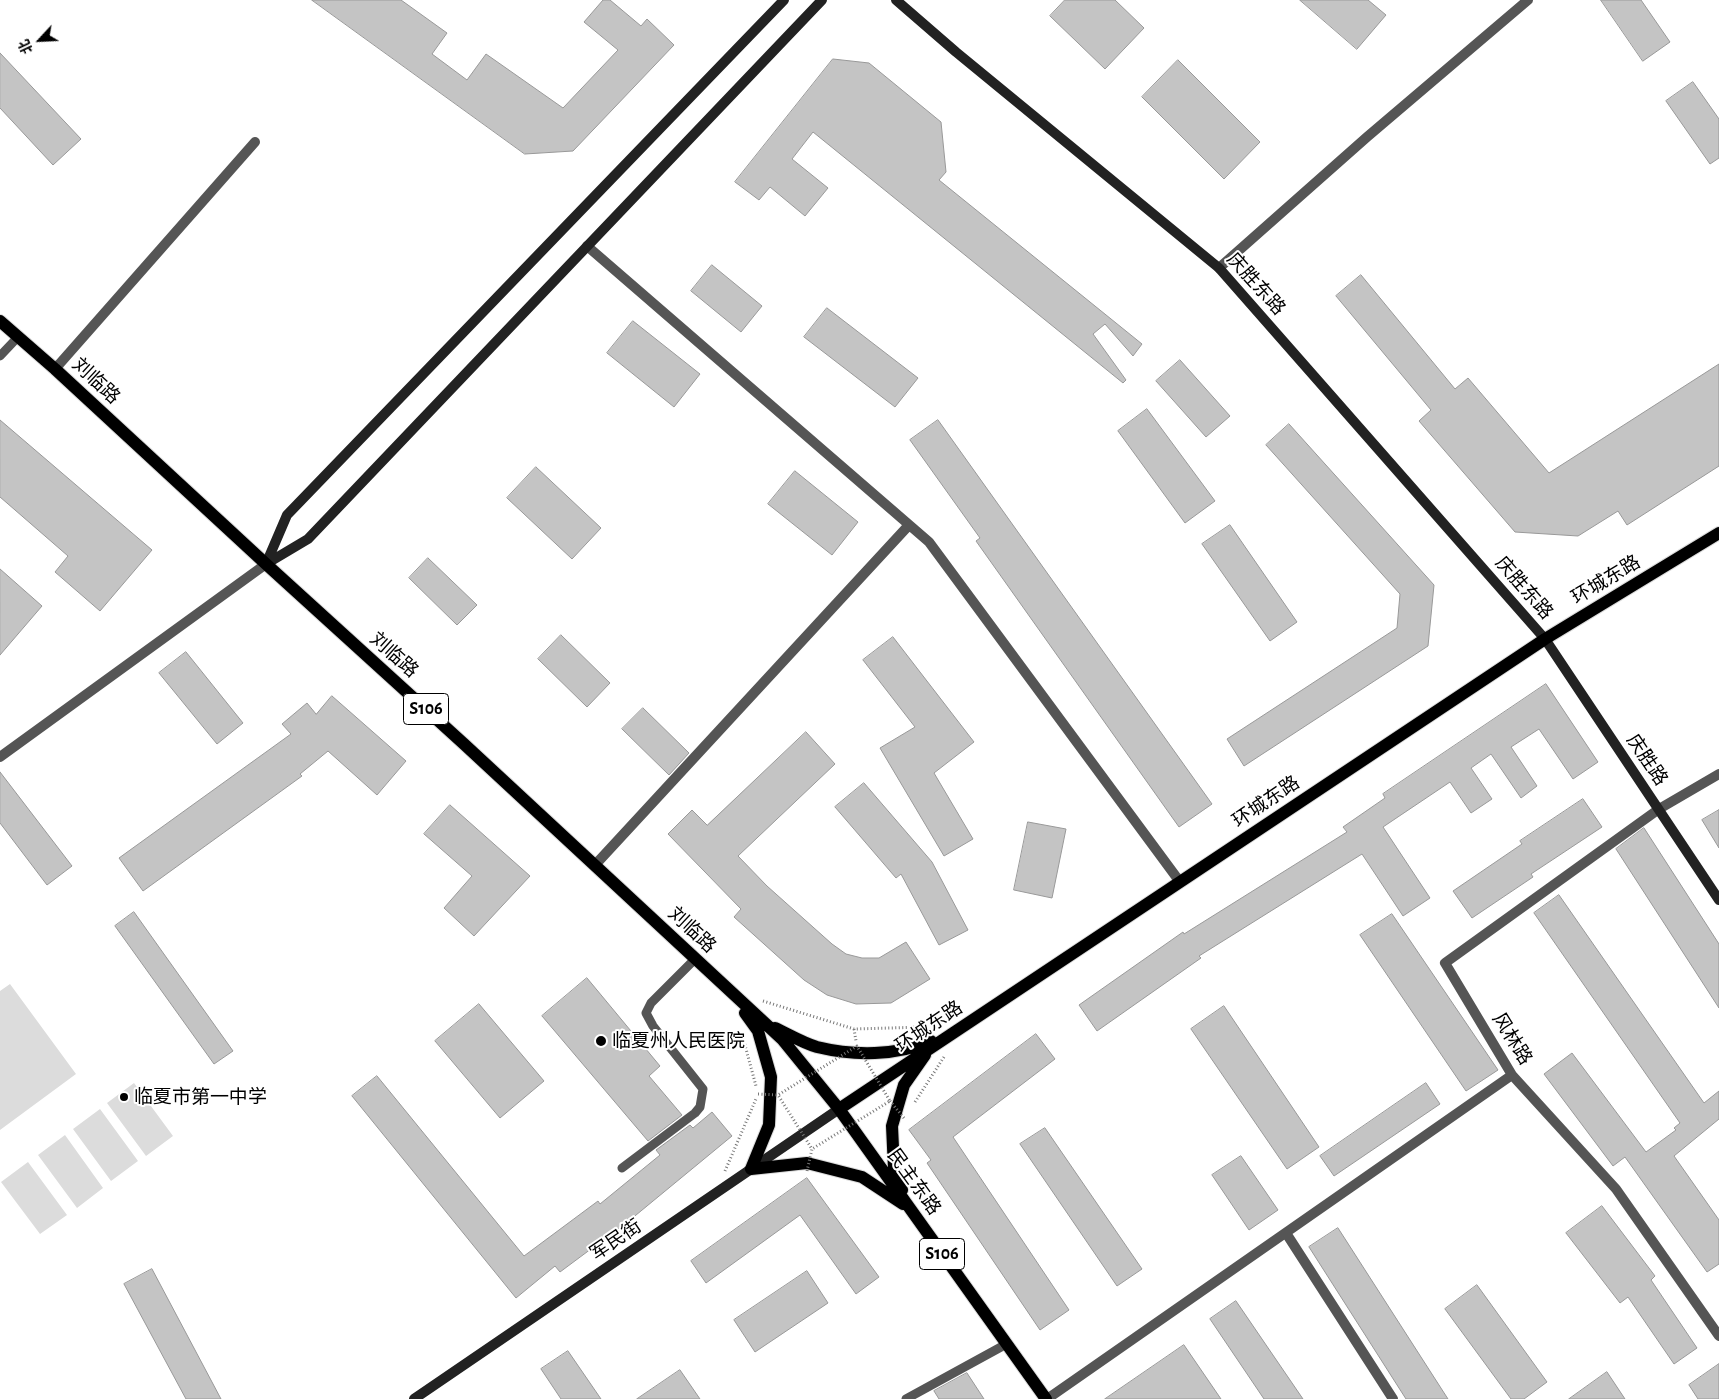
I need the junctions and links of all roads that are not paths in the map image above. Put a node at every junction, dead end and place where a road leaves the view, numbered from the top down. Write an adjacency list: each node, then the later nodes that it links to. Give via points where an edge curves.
1 (784, 0): 14 (main road, via 287,515)
2 (822, 0): 6 (main road)
3 (896, 0): 7 (main road, 庆胜东路)
4 (1528, 0): 7 (street)
5 (256, 142): 11 (street)
6 (587, 246): 12 (street); 14 (main road, via 308,539)
7 (1219, 268): 15 (main road, 庆胜东路)
8 (0, 321): 9 (main road, 刘临路 / S106)
9 (18, 336): 10 (lane); 11 (main road, 刘临路 / S106)
10 (0, 356)
11 (55, 369): 14 (main road, 刘临路 / S106)
12 (910, 525): 19 (street); 20 (street, via 929,542)
13 (1719, 532): 15 (main road, 环城东路)
14 (266, 564): 16 (street); 19 (main road, 刘临路 / S106)
15 (1545, 639): 18 (main road, 庆胜路); 20 (main road, 环城东路)
16 (0, 757)
17 (1719, 774): 18 (street)
18 (1659, 809): 21 (main road, 庆胜路); 25 (street, 风林路, via 1445,963)
19 (595, 866): 22 (main road, 刘临路 / S106)
20 (1180, 882): 24 (main road, 环城东路)
21 (1719, 900)
22 (695, 959): 23 (main road, 刘临路 / S106); 27 (lane, via 651,1003 646,1013 703,1089 700,1108)
23 (731, 992): 24 (main road, via 770,1026 816,1047 866,1054 892,1051 917,1047); 26 (main road, 刘临路 / S106, via 782,1039); 28 (main road, via 758,1031 771,1077 769,1125)
24 (963, 1027): 26 (main road, 环城东路); 29 (main road, via 928,1051 904,1086 892,1126 894,1169)
25 (1512, 1075): 30 (street); 31 (street, 风林路, via 1616,1189)
26 (838, 1110): 28 (main road, 军民街); 29 (main road, 民主东路 / S106)
27 (622, 1168)
28 (751, 1169): 29 (main road, via 808,1163 862,1177); 33 (main road, 军民街)
29 (909, 1208): 35 (main road, 民主东路 / S106)
30 (1286, 1233): 35 (street); 36 (street)
31 (1719, 1336)
32 (1001, 1347): 34 (lane)
33 (414, 1399)
34 (906, 1399)
35 (1047, 1399)
36 (1393, 1399)

